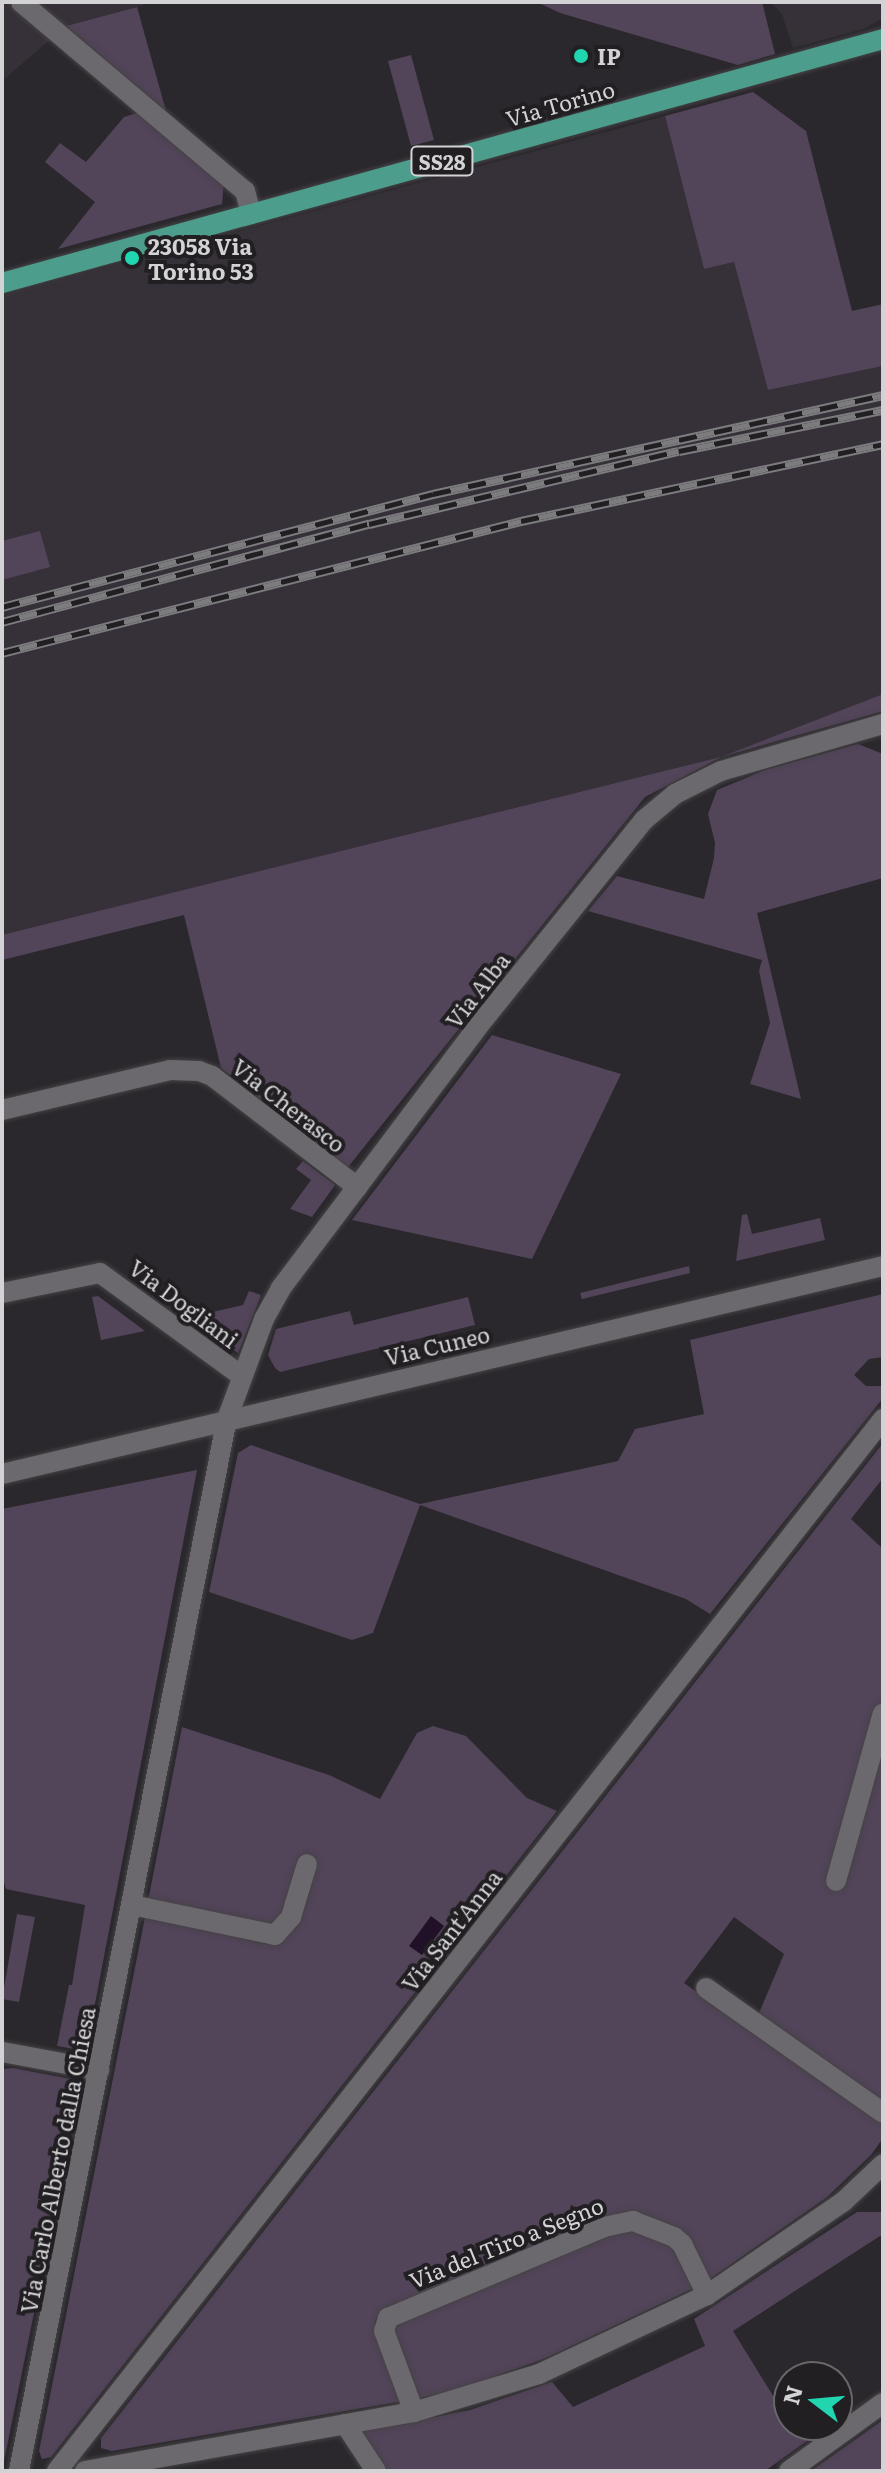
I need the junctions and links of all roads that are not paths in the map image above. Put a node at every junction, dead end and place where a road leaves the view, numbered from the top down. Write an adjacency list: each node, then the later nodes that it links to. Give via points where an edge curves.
1 (21, 2): 3 (street, via 245,191)
2 (883, 39): 3 (main road, Via Torino / SS28)
3 (251, 214): 4 (main road, Via Torino / SS28)
4 (2, 283)
5 (883, 724): 7 (street, Via Alba, via 742,764 686,787 653,811 489,1012)
6 (2, 1110): 7 (street, Via Cherasco, via 170,1070 199,1071)
7 (357, 1187): 10 (street, Via Alba, via 273,1302)
8 (883, 1266): 11 (street, Via Cuneo)
9 (2, 1293): 10 (street, Via Dogliani, via 100,1273)
10 (242, 1376): 11 (street, Via Alba)
11 (227, 1419): 13 (street, Via Cuneo); 17 (street, Via Carlo Alberto dalla Chiesa)
12 (883, 1419): 28 (street, Via Sant'Anna)
13 (2, 1474)
14 (883, 1713): 16 (street)
15 (307, 1864): 17 (street, via 287,1925 275,1935)
16 (836, 1881)
17 (132, 1905): 20 (street, Via Carlo Alberto dalla Chiesa)
18 (706, 1988): 21 (street)
19 (2, 2052): 20 (street)
20 (99, 2070): 27 (street, Via Carlo Alberto dalla Chiesa)
21 (883, 2113)
22 (883, 2164): 23 (street, via 843,2202)
23 (707, 2295): 25 (street, via 539,2374); 25 (street, Via del Tiro a Segno, via 674,2237 633,2221 604,2227 388,2318 384,2331)
24 (883, 2403): 31 (street)
25 (414, 2412): 26 (street)
26 (345, 2424): 29 (street); 30 (street)
27 (19, 2471)
28 (57, 2471)
29 (85, 2471)
30 (376, 2471)
31 (789, 2471)

